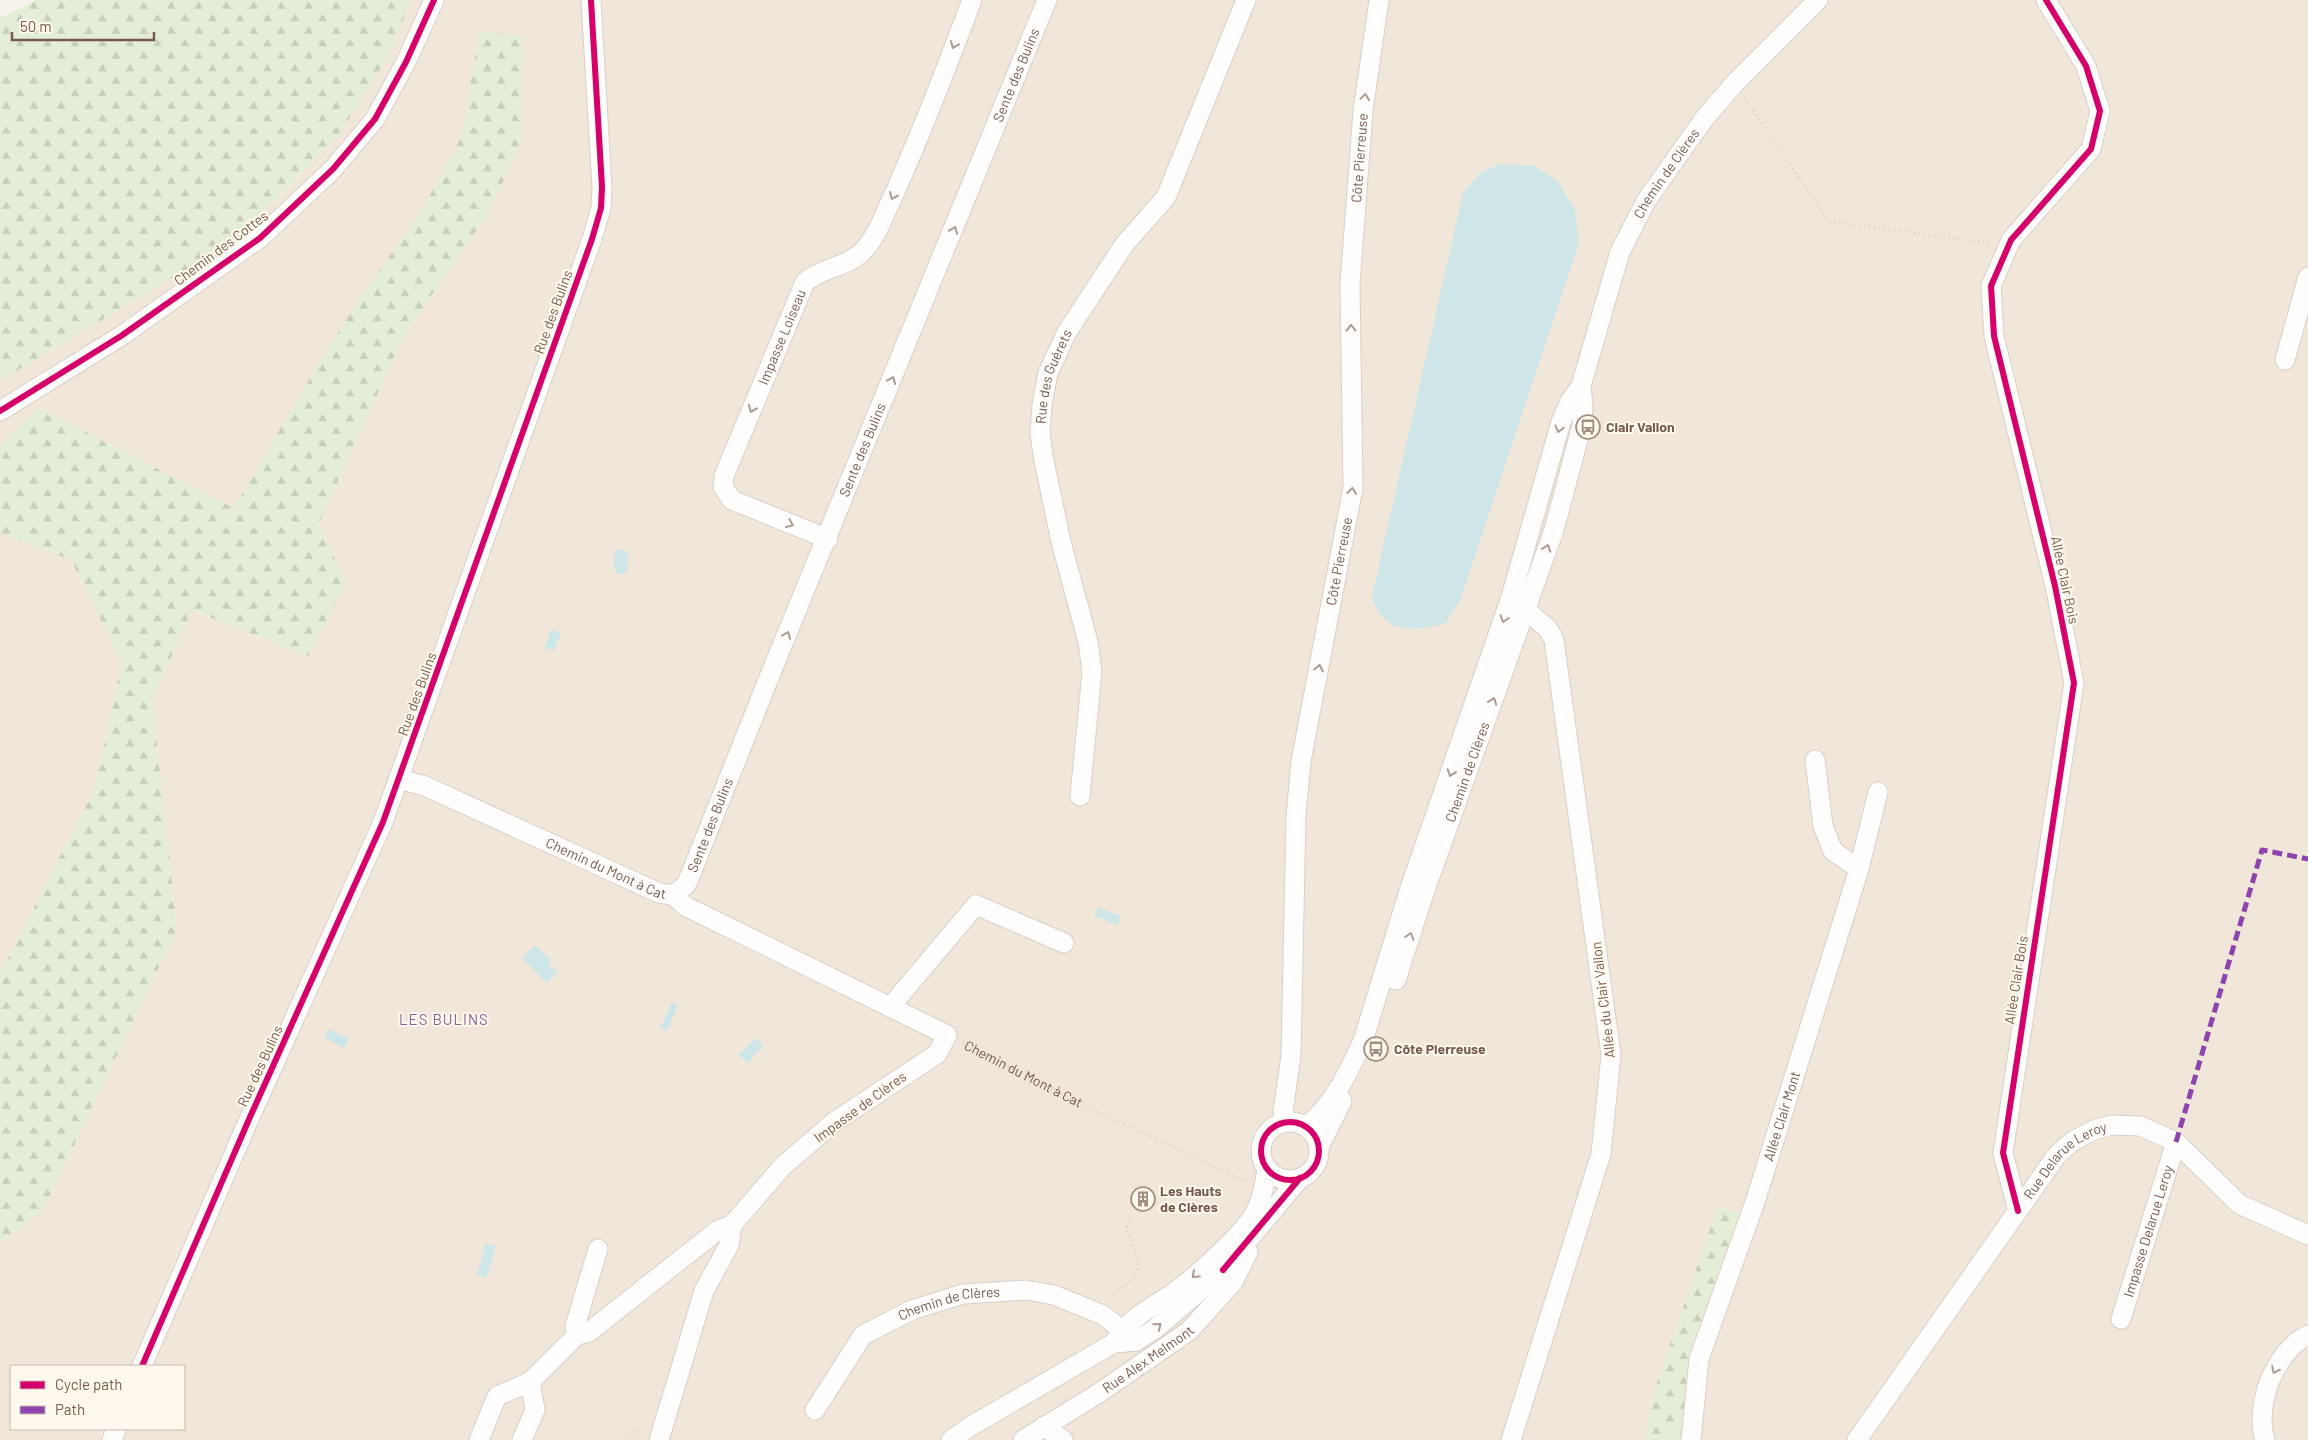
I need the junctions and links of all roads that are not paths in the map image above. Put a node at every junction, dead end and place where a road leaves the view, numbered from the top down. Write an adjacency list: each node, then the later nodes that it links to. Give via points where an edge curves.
1 (434, 0): 11 (street, Chemin des Cottes, via 375,119 327,175 260,238 121,336)
2 (591, 0): 15 (street, Rue des Bulins, via 602,187 598,221)
3 (972, 0): 12 (street, Impasse Loiseau, one-way to 12, via 875,236 861,254 813,275 805,282 724,476 723,487 732,500)
4 (1048, 0): 12 (street, Sente des Bulins, one-way to 4)
5 (1246, 0): 17 (street, Rue des Guérets, via 1166,197 1124,245 1067,332 1048,373 1040,432 1043,456 1061,542 1088,642 1092,672)
6 (1379, 0): 23 (street, Côte Pierreuse, one-way to 6, via 1283,1112 1291,1055 1296,816 1301,761 1353,488 1350,284 1364,110)
7 (1818, 0): 13 (street, Chemin de Clères, via 1735,83 1704,120 1646,201 1620,252 1581,386 1561,422)
8 (2046, 0): 29 (street, Allée Clair Bois, via 2086,66 2100,111 2091,149 2008,245 1991,286 1994,336 2055,586 2074,683 2003,1153)
9 (2308, 277): 10 (street)
10 (2285, 360)
11 (0, 411)
12 (828, 539): 19 (street, Sente des Bulins, one-way to 12, via 682,889 692,871)
13 (1518, 602): 24 (street, Chemin de Clères, one-way to 24, via 1409,891 1363,1041 1325,1108); 26 (street, Chemin de Clères, one-way to 13, via 1373,1044); 48 (street, Allée du Clair Vallon, via 1548,629 1554,640 1611,1055 1600,1154)
14 (1815, 760): 18 (street, via 1823,826 1832,851)
15 (399, 779): 19 (street, Chemin du Mont à Cat, via 425,786 659,894); 38 (street, Rue des Bulins, via 363,868)
16 (1878, 792): 18 (street, Allée Clair Mont)
17 (1080, 796)
18 (1859, 868): 49 (street, Allée Clair Mont, via 1755,1202 1699,1359)
19 (673, 895): 21 (street, Chemin du Mont à Cat, via 686,906)
20 (1064, 943): 21 (street, via 976,905)
21 (890, 1007): 22 (street, Chemin du Mont à Cat)
22 (947, 1035): 30 (street, Impasse de Clères, via 937,1054 834,1122 783,1166)
23 (1286, 1121): 24 (street); 27 (street, via 1276,1124 1262,1140 1260,1150)
24 (1306, 1126): 26 (street)
25 (2176, 1142): 29 (street, Rue Delarue Leroy, via 2140,1126 2112,1125 2094,1130 2073,1141 2057,1155); 31 (street, Rue Delarue Leroy, via 2238,1204); 34 (street, Impasse Delarue Leroy)
26 (1319, 1146): 28 (street, via 1317,1162)
27 (1267, 1170): 28 (street, via 1282,1179); 37 (street, one-way to 37, via 1265,1188 1256,1212 1231,1242)
28 (1300, 1178): 37 (street, one-way to 28, via 1155,1329 1223,1270)
29 (2018, 1211): 50 (street, Rue Delarue Leroy)
30 (732, 1225): 36 (street, Impasse de Clères, via 718,1230 589,1332); 44 (street, Impasse de Clères, via 729,1245 704,1291)
31 (2308, 1235)
32 (598, 1249): 36 (street, via 575,1326)
33 (1248, 1252): 41 (street, Rue Alex Melmont, via 1233,1282 1189,1331)
34 (2121, 1319)
35 (2308, 1335): 51 (street, one-way to 51, via 2276,1365 2269,1383 2263,1418)
36 (577, 1336): 39 (street, Impasse de Clères)
37 (1124, 1338): 40 (street, Chemin de Clères, via 1104,1315 1054,1295 1026,1290 963,1294 912,1310 864,1335); 45 (street)
38 (142, 1365)
39 (530, 1382): 42 (street, via 497,1396); 43 (street, via 534,1410)
40 (815, 1410)
41 (1044, 1426): 46 (street, Rue Alex Melmont); 47 (street)
42 (480, 1440)
43 (522, 1440)
44 (659, 1440)
45 (951, 1440)
46 (1023, 1440)
47 (1063, 1440)
48 (1511, 1440)
49 (1691, 1440)
50 (1857, 1440)
51 (2265, 1440)

